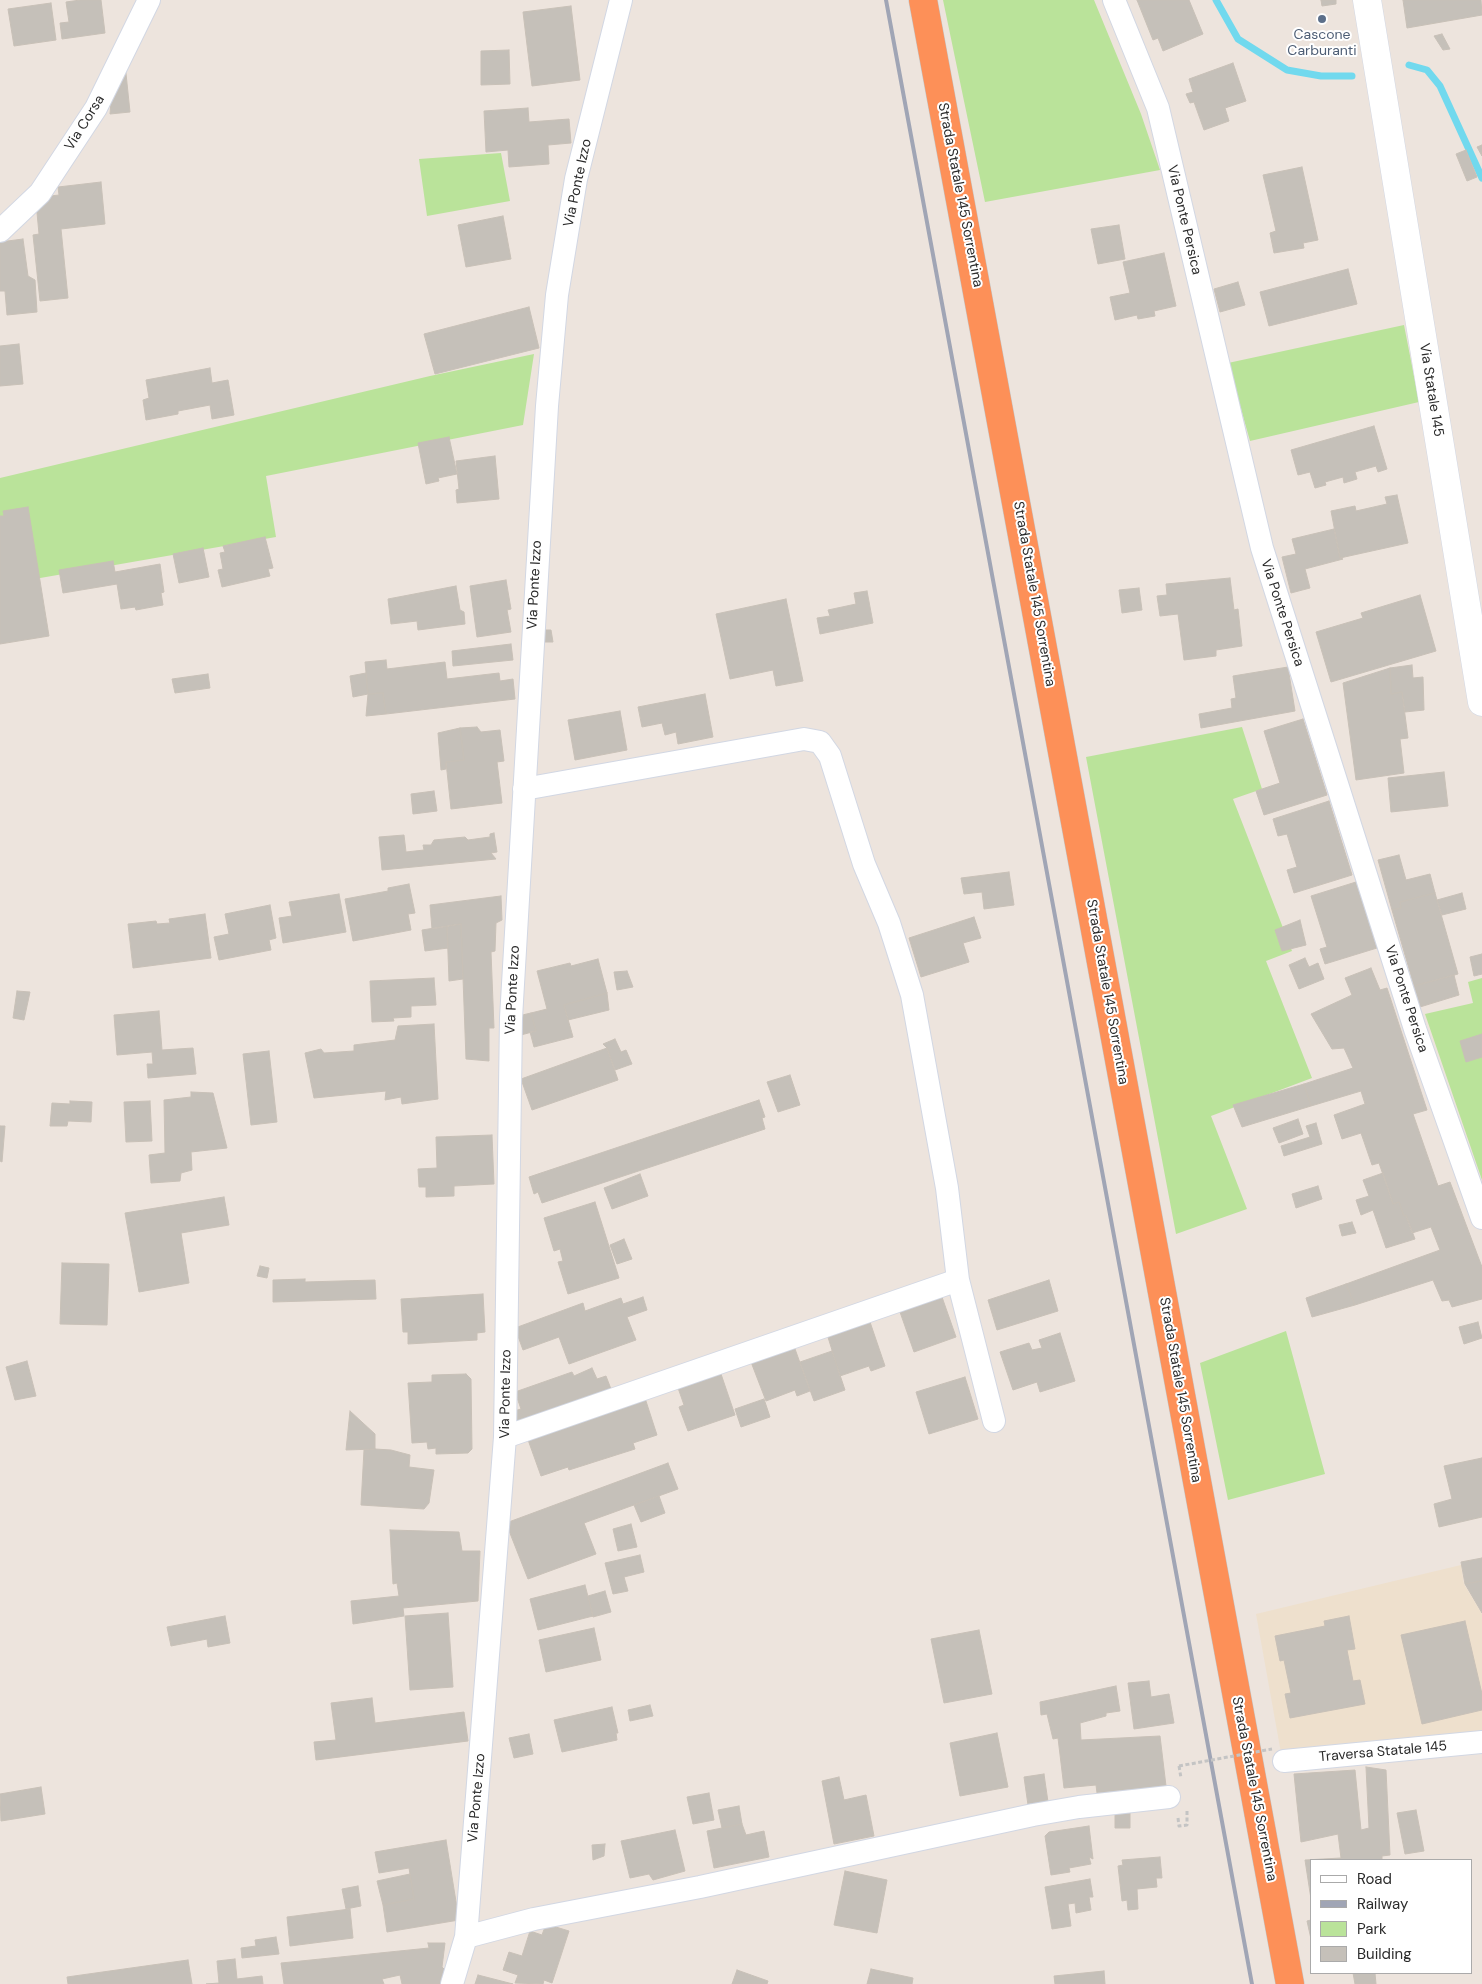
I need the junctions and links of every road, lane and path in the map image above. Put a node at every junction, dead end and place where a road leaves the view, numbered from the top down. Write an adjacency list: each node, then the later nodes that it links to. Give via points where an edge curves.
1 (149, 0): 6 (street, Via Corsa, via 96,108 40,193)
2 (621, 0): 8 (street, Via Ponte Izzo, via 576,180 557,294 538,538)
3 (923, 0): 19 (highway, Strada Statale 145 Sorrentina)
4 (1114, 0): 9 (street, Via Ponte Persica, via 1158,108 1262,548 1415,1029)
5 (1367, 0): 7 (main road, Via Statale 145)
6 (0, 231)
7 (1482, 702)
8 (524, 789): 10 (street, via 804,739 820,742 830,756 864,864 889,923 912,996 947,1188); 12 (street, Via Ponte Izzo, via 511,1018)
9 (1482, 1218)
10 (958, 1280): 11 (street); 12 (street)
11 (994, 1420)
12 (505, 1437): 17 (street, Via Ponte Izzo)
13 (1482, 1742): 14 (street, Traversa Statale 145)
14 (1278, 1755): 15 (path, bridge)
15 (1179, 1766)
16 (1169, 1797): 17 (street, via 1032,1814 700,1887 534,1918)
17 (466, 1937): 18 (street, Via Ponte Izzo)
18 (452, 1984)
19 (1290, 1984)

